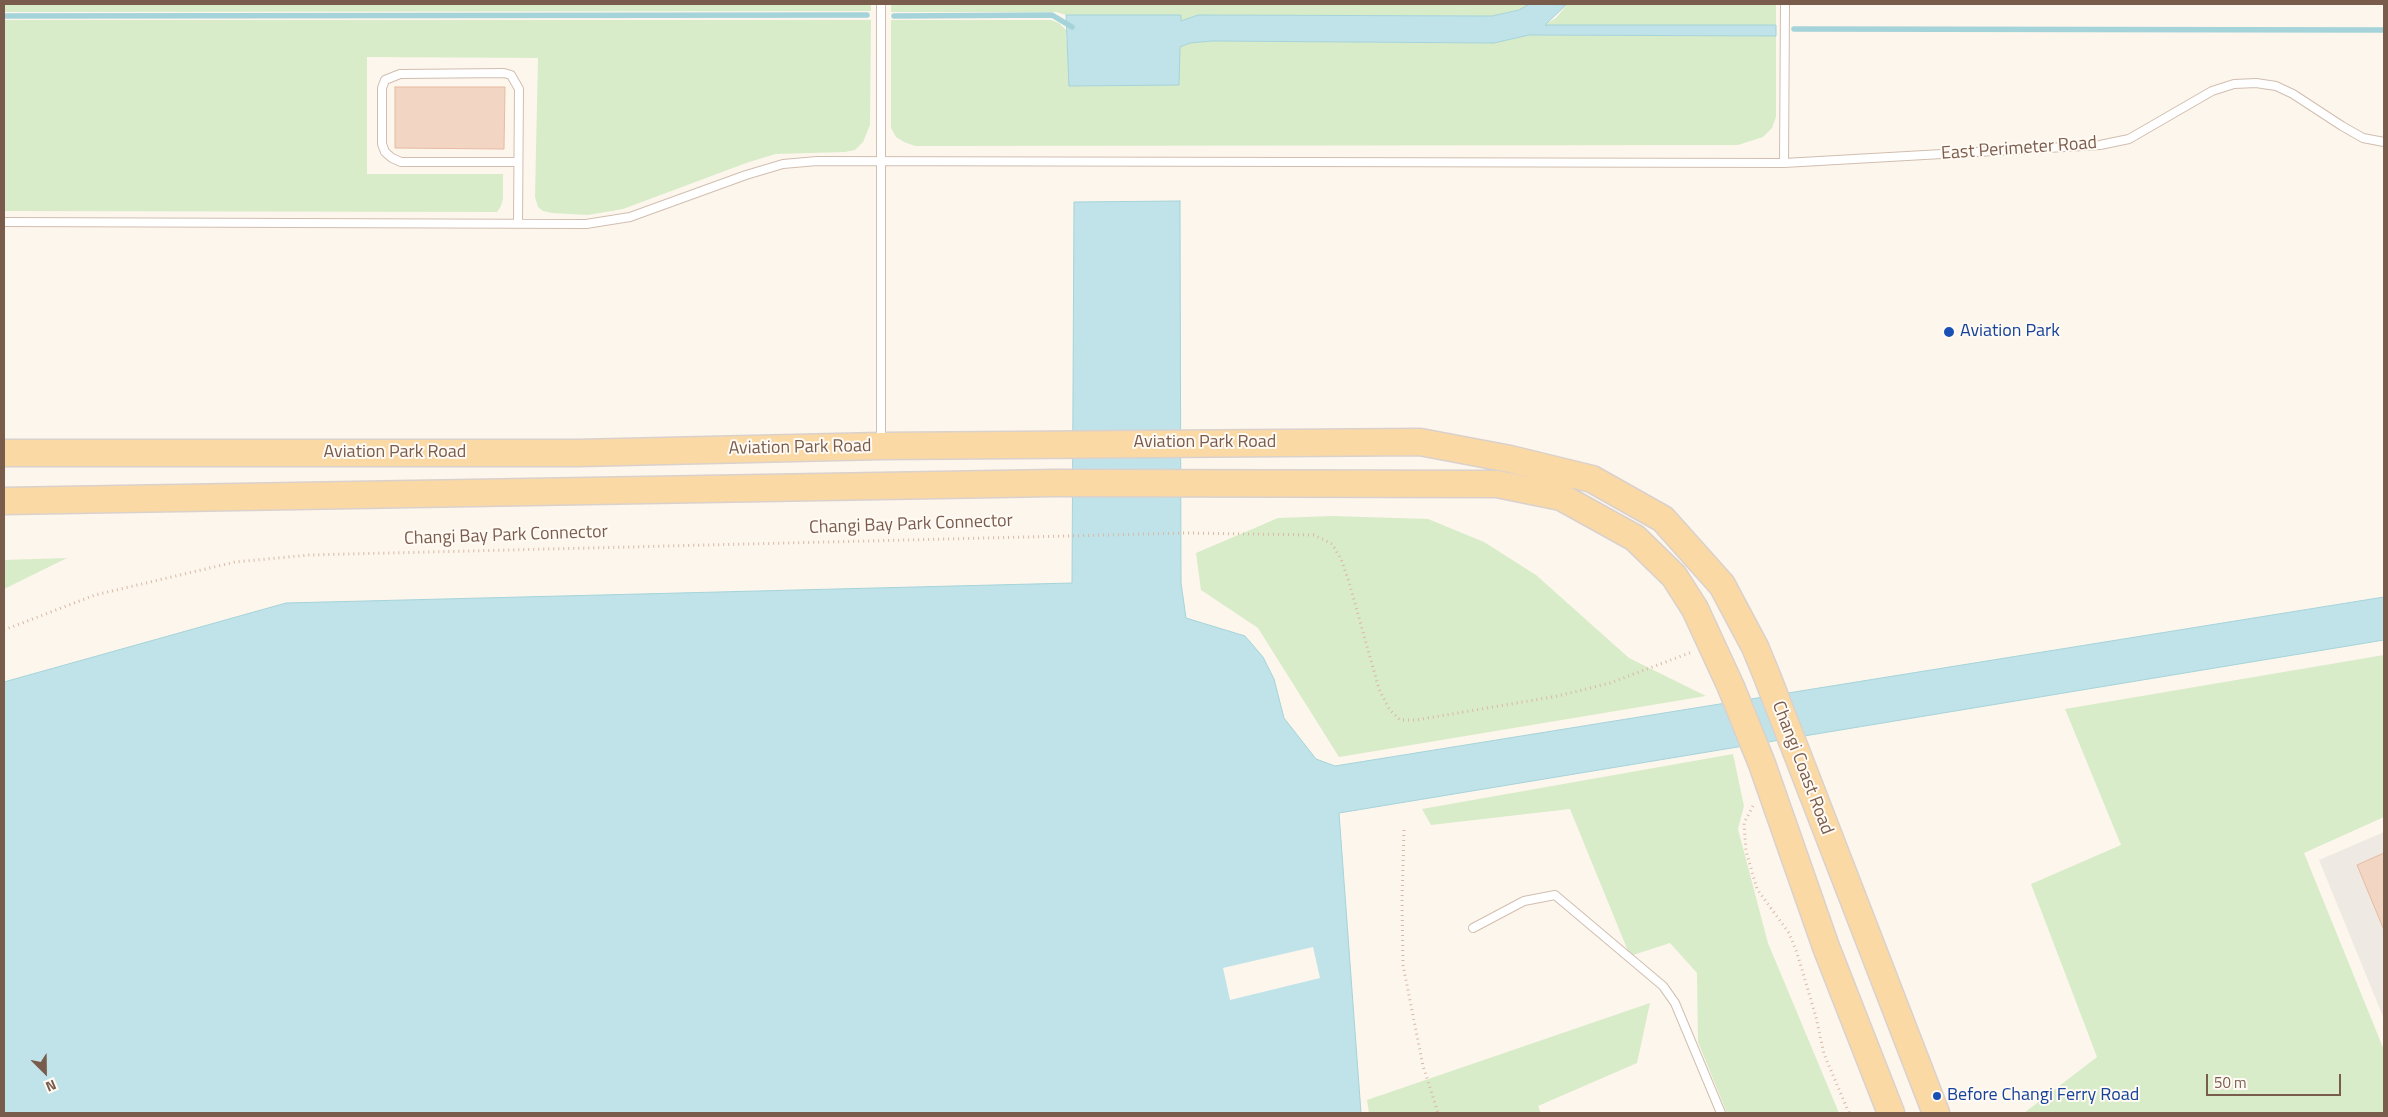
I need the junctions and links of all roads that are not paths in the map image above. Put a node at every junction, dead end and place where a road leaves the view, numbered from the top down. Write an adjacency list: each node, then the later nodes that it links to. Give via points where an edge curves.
1 (881, 4): 4 (lane)
2 (1785, 4): 6 (lane)
3 (2384, 142): 6 (lane, East Perimeter Road, via 2363,138 2276,86 2256,83 2234,84 2212,91 2141,133 2100,145)
4 (882, 160): 6 (lane, East Perimeter Road); 8 (lane, East Perimeter Road, via 783,164 609,222); 9 (lane)
5 (518, 162): 5 (lane, via 519,89 511,75 400,74 385,80 382,88 382,144 392,158 401,162); 8 (lane)
6 (1784, 163)
7 (4, 222): 8 (lane, East Perimeter Road)
8 (518, 223)
9 (881, 446): 10 (main road, Aviation Park Road, via 578,453); 11 (main road, Aviation Park Road, via 1420,442)
10 (4, 453)
11 (1592, 479): 14 (main road, Changi Coast Road, via 1663,519 1722,585 1767,676)
12 (4, 501): 15 (main road, Changi Coast Road, via 1055,483 1497,484 1561,498 1635,538 1674,576 1695,609 1762,764)
13 (1473, 928): 16 (lane, via 1524,901 1555,895 1663,986 1675,1003)
14 (1881, 972): 15 (main road, via 1878,987 1872,993 1855,995); 18 (main road, Changi Coast Road)
15 (1843, 991): 17 (main road, Changi Coast Road)
16 (1720, 1113)
17 (1891, 1113)
18 (1936, 1113)

